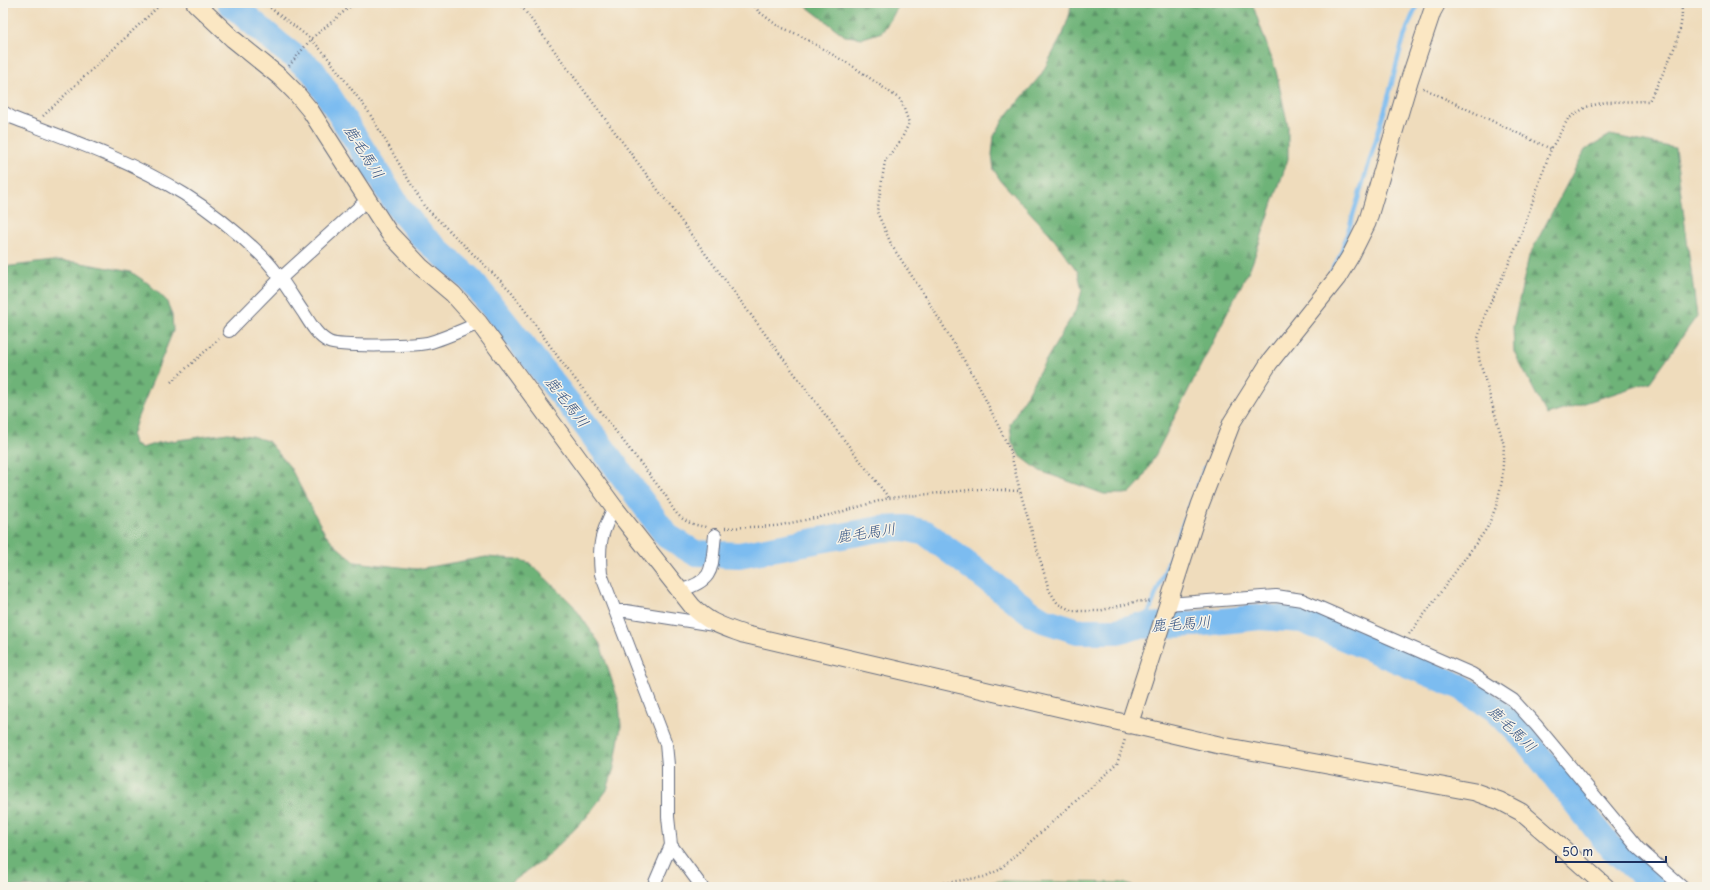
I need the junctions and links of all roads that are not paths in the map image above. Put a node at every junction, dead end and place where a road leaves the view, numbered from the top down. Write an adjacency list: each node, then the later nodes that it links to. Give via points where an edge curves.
1 (195, 3): 4 (street, via 295,92 310,110)
2 (1438, 3): 11 (street, via 1432,12 1409,81 1367,223 1337,278 1270,363 1232,422)
3 (3, 112): 5 (street, via 95,150 184,194 223,221 261,255)
4 (367, 200): 5 (street); 6 (street, via 389,233 421,267 453,294)
5 (280, 279): 6 (street, via 320,336 330,342 400,345 429,343); 7 (street)
6 (479, 324): 8 (street)
7 (229, 331)
8 (614, 507): 10 (street); 12 (street, via 603,531 599,551 601,574)
9 (715, 532): 10 (street, via 711,569 706,578 695,586)
10 (681, 590): 13 (street, via 703,617)
11 (1163, 606): 14 (street, via 1156,640); 19 (street, via 1276,596 1302,600 1472,674 1513,700 1638,848)
12 (615, 611): 13 (street); 15 (street, via 666,744)
13 (722, 626): 14 (street, via 743,634)
14 (1129, 725): 18 (street, via 1223,746 1475,792 1521,812)
15 (671, 845): 16 (street); 17 (street)
16 (653, 887)
17 (702, 887)
18 (1606, 887)
19 (1682, 887)

